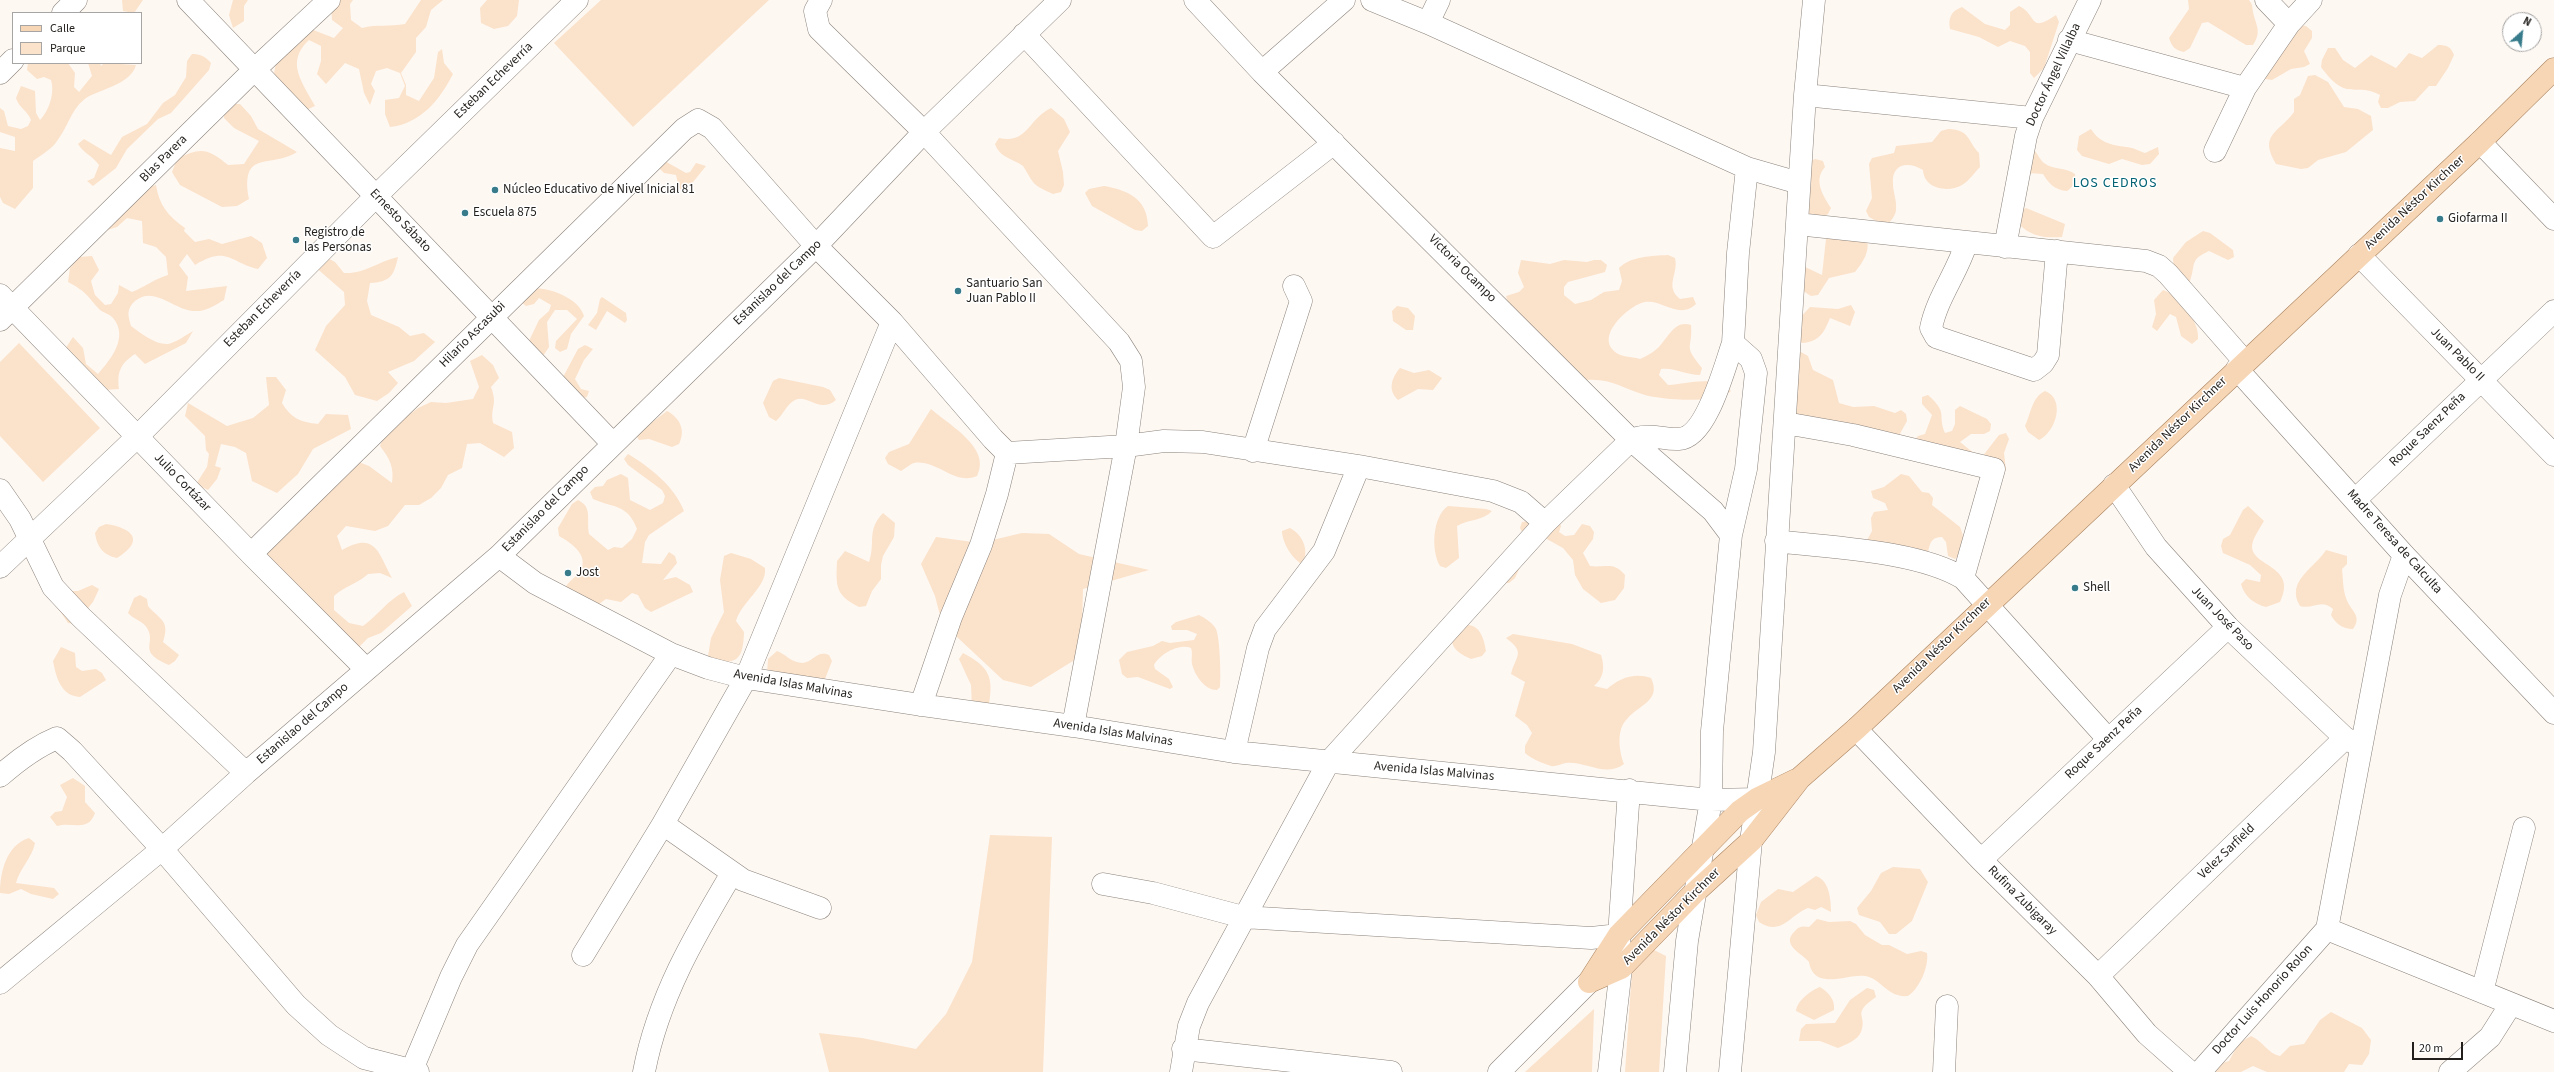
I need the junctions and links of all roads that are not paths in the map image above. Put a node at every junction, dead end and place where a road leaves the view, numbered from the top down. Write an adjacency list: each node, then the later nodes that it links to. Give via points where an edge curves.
1 (76, 0): 15 (street)
2 (188, 0): 22 (street, Ernesto Sábato)
3 (329, 0): 22 (street, Blas Parera)
4 (577, 0): 34 (street, Esteban Echeverría)
5 (821, 0): 28 (street, via 815,11 819,29)
6 (1060, 0): 18 (street, Estanislao del Campo)
7 (1195, 0): 23 (street, Victoria Ocampo)
8 (1344, 0): 23 (street)
9 (1372, 0): 16 (street)
10 (1439, 0): 16 (street)
11 (1814, 0): 26 (street)
12 (2090, 0): 19 (street, Doctor Ángel Villalba)
13 (2266, 0): 17 (street)
14 (2312, 0): 17 (street)
15 (63, 12)
16 (1428, 22): 32 (street)
17 (2289, 24): 25 (street)
18 (1024, 34): 28 (street, Estanislao del Campo); 30 (street, via 1213,237)
19 (2069, 40): 25 (street); 27 (street, Doctor Ángel Villalba)
20 (12, 61): 24 (street)
21 (2554, 69): 29 (main road, Avenida Néstor Kirchner)
22 (254, 70): 34 (street, Ernesto Sábato); 43 (street, Blas Parera)
23 (1262, 72): 30 (street, Victoria Ocampo)
24 (0, 73)
25 (2245, 88): 31 (street)
26 (1804, 95): 27 (street); 33 (street)
27 (2032, 118): 39 (street, Doctor Ángel Villalba, via 2026,136)
28 (924, 132): 38 (street, Estanislao del Campo); 54 (street, via 1123,348 1131,361 1134,387)
29 (2480, 142): 35 (street); 41 (main road, Avenida Néstor Kirchner)
30 (1334, 143): 52 (street, Victoria Ocampo)
31 (2215, 151)
32 (1747, 168): 33 (street); 47 (street, via 1738,253)
33 (1799, 183): 36 (street)
34 (376, 196): 45 (street, Ernesto Sábato); 51 (street, Esteban Echeverría)
35 (2554, 218)
36 (1797, 224): 37 (street, Madre Teresa de Calculta); 50 (street)
37 (1966, 244): 39 (street, Madre Teresa de Calculta); 40 (street, via 1961,260 1934,315 1931,328 1936,337 2034,370 2048,355)
38 (816, 246): 45 (street, Hilario Ascasubi, via 712,128 698,120 684,129); 46 (street); 53 (street, Estanislao del Campo)
39 (2005, 247): 40 (street, Madre Teresa de Calculta)
40 (2057, 251): 48 (street, Madre Teresa de Calculta, via 2146,261 2159,266)
41 (2359, 255): 48 (main road, Avenida Néstor Kirchner); 49 (street, Juan Pablo II)
42 (1294, 286): 55 (street, via 1301,301)
43 (4, 308): 51 (street, Julio Cortázar)
44 (2554, 311): 49 (street, Roque Saenz Peña)
45 (492, 316): 53 (street, Ernesto Sábato); 66 (street, Hilario Ascasubi)
46 (892, 322): 56 (street); 75 (street)
47 (1733, 343): 52 (street, via 1714,397 1698,430 1681,440 1643,435); 63 (street, via 1751,359 1756,372 1746,469)
48 (2241, 366): 59 (main road, Avenida Néstor Kirchner); 61 (street, Madre Teresa de Calculta)
49 (2482, 379): 57 (street, Juan Pablo II); 61 (street, Roque Saenz Peña)
50 (1785, 423): 65 (street); 70 (street, via 1853,435 1994,469)
51 (137, 437): 64 (street, Esteban Echeverría); 66 (street, Julio Cortázar)
52 (1631, 440): 62 (street); 63 (street, Victoria Ocampo, via 1713,511)
53 (612, 443): 68 (street, Estanislao del Campo)
54 (1126, 446): 55 (street, via 1164,441 1203,442); 56 (street); 78 (street)
55 (1253, 451): 58 (street)
56 (1007, 453): 76 (street, via 981,545 951,617)
57 (2554, 455)
58 (1359, 466): 62 (street, via 1493,490 1521,502); 82 (street, via 1324,551 1265,629 1258,648)
59 (2114, 486): 71 (main road, Avenida Néstor Kirchner); 72 (street, Juan José Paso, via 2156,547)
60 (0, 490): 64 (street)
61 (2355, 500): 67 (street, Madre Teresa de Calculta)
62 (1545, 523): 83 (street)
63 (1731, 535): 89 (street, via 1712,731)
64 (30, 539): 69 (street, Esteban Echeverría); 84 (street, via 53,587 71,607)
65 (1776, 541): 70 (street, via 1905,557 1933,563); 88 (street, via 1764,752)
66 (251, 554): 74 (street, Julio Cortázar)
67 (2404, 555): 77 (street, Madre Teresa de Calculta); 81 (street, via 2390,595)
68 (499, 556): 73 (street, Avenida Islas Malvinas, via 535,584); 74 (street, Estanislao del Campo)
69 (0, 567)
70 (1963, 578): 71 (street)
71 (1987, 604): 79 (main road, Avenida Néstor Kirchner); 80 (street)
72 (2228, 627): 80 (street, Roque Saenz Peña); 81 (street, Juan José Paso)
73 (671, 654): 75 (street, Avenida Islas Malvinas, via 708,668); 113 (street, via 467,945 450,977)
74 (366, 669): 84 (street, Estanislao del Campo)
75 (746, 678): 76 (street, Avenida Islas Malvinas); 90 (street)
76 (921, 706): 78 (street, Avenida Islas Malvinas)
77 (2554, 711)
78 (1073, 726): 82 (street, Avenida Islas Malvinas)
79 (1856, 729): 86 (main road, Avenida Néstor Kirchner); 95 (street, Rufina Zubigaray)
80 (2108, 739): 95 (street, Roque Saenz Peña)
81 (2352, 742): 101 (street); 105 (street, Velez Sarfield)
82 (1234, 752): 83 (street, Avenida Islas Malvinas)
83 (1328, 763): 87 (street, Avenida Islas Malvinas); 100 (street)
84 (246, 774): 93 (street, Estanislao del Campo)
85 (0, 776): 93 (street, via 38,747 57,738 72,750)
86 (1800, 778): 88 (main road, Avenida Néstor Kirchner); 92 (main road, Avenida Néstor Kirchner)
87 (1629, 790): 89 (street, Avenida Islas Malvinas); 102 (street)
88 (1757, 799): 89 (street, Avenida Islas Malvinas); 92 (street); 94 (main road, Avenida Néstor Kirchner, via 1740,811)
89 (1711, 800): 94 (street)
90 (664, 824): 96 (street); 103 (street)
91 (2524, 828): 108 (street)
92 (1750, 841): 98 (main road, Avenida Néstor Kirchner); 120 (street)
93 (162, 849): 107 (street, Estanislao del Campo); 113 (street, via 296,1005 329,1035 364,1058)
94 (1702, 850): 98 (street); 102 (main road, Avenida Néstor Kirchner)
95 (1981, 860): 105 (street, Rufina Zubigaray)
96 (732, 872): 99 (street, via 744,880); 114 (street, via 688,946 666,995)
97 (1103, 884): 100 (street, via 1153,893)
98 (1693, 894): 104 (main road, Avenida Néstor Kirchner); 119 (street)
99 (820, 908)
100 (1243, 917): 102 (street, via 1591,938); 112 (street, via 1198,1004)
101 (2327, 929): 108 (street); 123 (street, Doctor Luis Honorio Rolon)
102 (1619, 935): 104 (street); 106 (main road, Avenida Néstor Kirchner)
103 (583, 955)
104 (1621, 968): 106 (main road, Avenida Néstor Kirchner); 118 (street)
105 (2098, 976): 122 (street, Rufina Zubigaray, via 2147,1034)
106 (1589, 982): 117 (street)
107 (0, 983)
108 (2482, 992): 109 (street)
109 (2511, 1004): 111 (street); 124 (street, via 2490,1037)
110 (1948, 1006): 121 (street)
111 (2554, 1021)
112 (1183, 1049): 115 (street); 116 (street)
113 (413, 1072)
114 (644, 1072)
115 (1181, 1072)
116 (1391, 1072)
117 (1499, 1072)
118 (1609, 1072)
119 (1676, 1072)
120 (1730, 1072)
121 (1944, 1072)
122 (2190, 1072)
123 (2200, 1072)
124 (2450, 1072)

